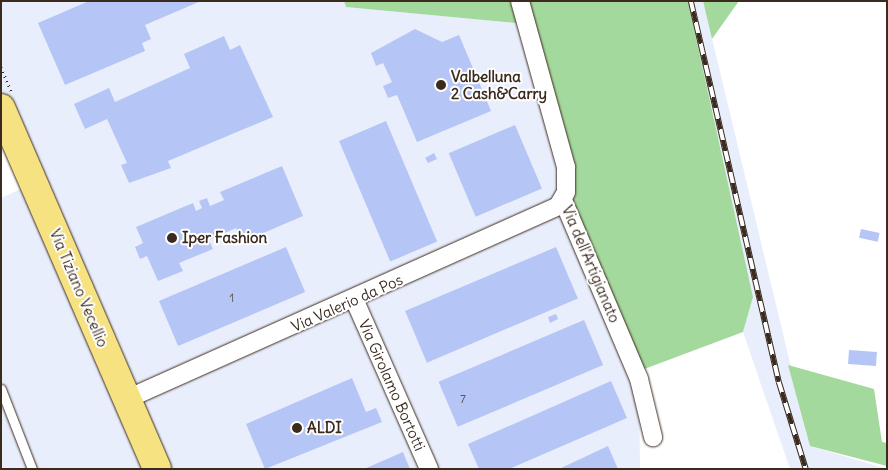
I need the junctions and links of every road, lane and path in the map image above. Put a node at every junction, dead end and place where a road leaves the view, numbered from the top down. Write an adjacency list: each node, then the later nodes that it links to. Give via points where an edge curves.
1 (520, 1): 3 (street, Via dell'Artigianato, via 566,166)
2 (1, 108): 6 (main road, Via Tiziano Vecellio)
3 (563, 200): 4 (street, Via Valerio da Pos, via 546,214); 7 (street, Via dell'Artigianato, via 636,372)
4 (355, 301): 6 (street, Via Valerio da Pos); 10 (street, Via Girolamo Bortotti)
5 (1, 389): 8 (lane)
6 (127, 399): 9 (main road, Via Tiziano Vecellio)
7 (653, 437)
8 (32, 469)
9 (157, 469)
10 (429, 469)

